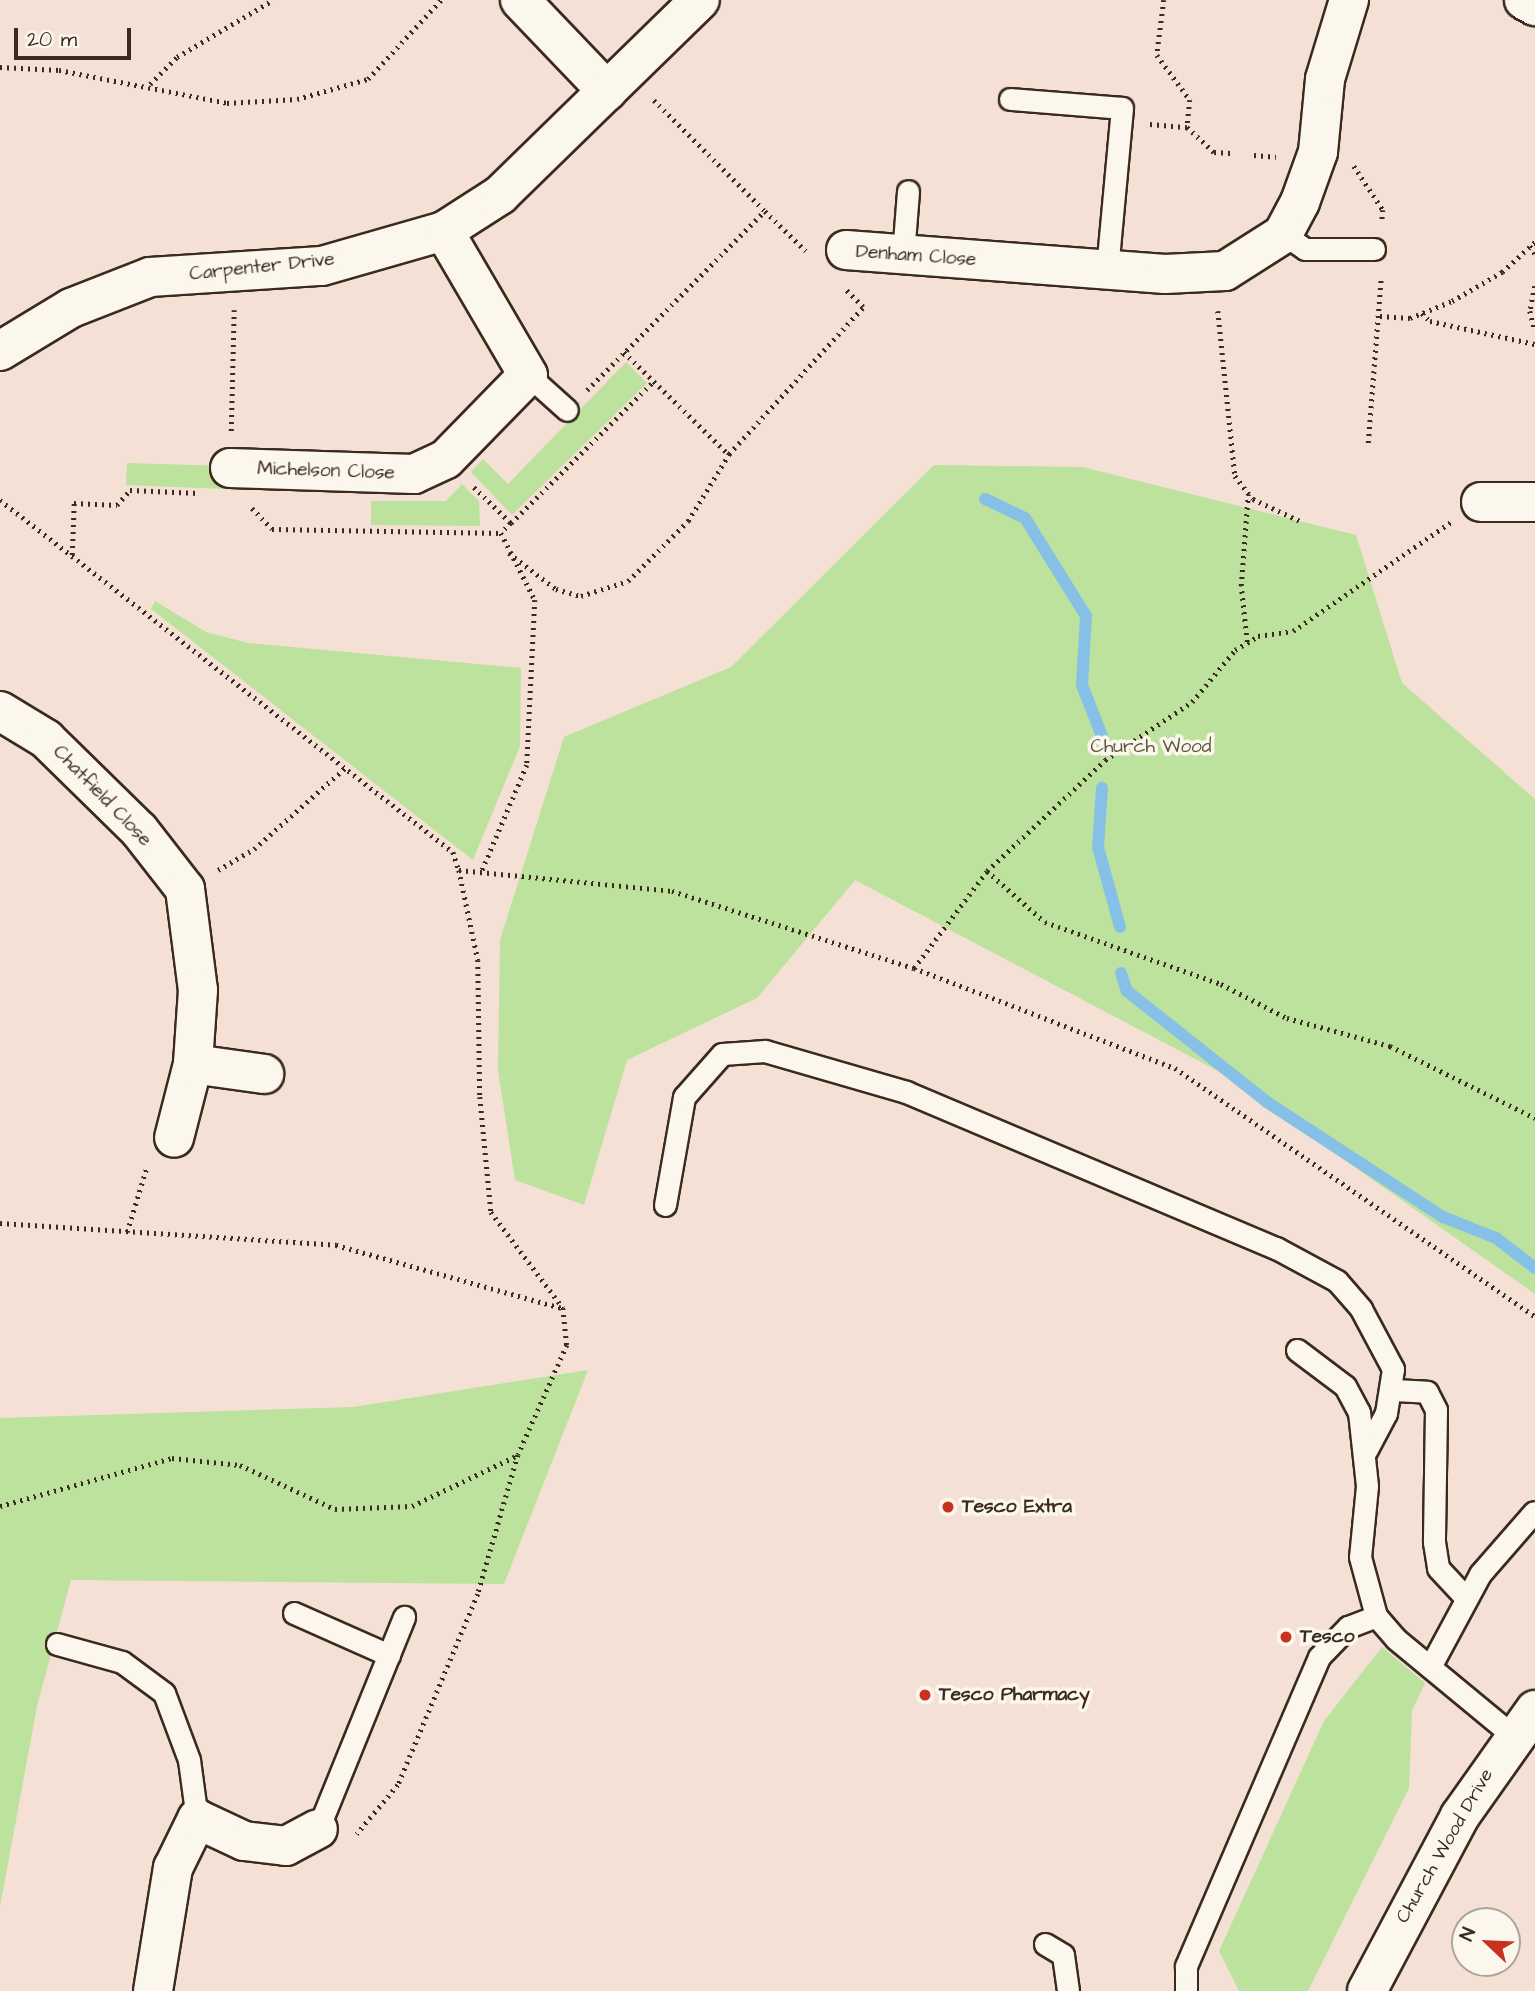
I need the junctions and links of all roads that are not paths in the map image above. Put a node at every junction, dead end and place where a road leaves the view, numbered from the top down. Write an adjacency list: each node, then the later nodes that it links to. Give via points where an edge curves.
1 (520, 0): 4 (street)
2 (700, 0): 4 (street, Carpenter Drive)
3 (1349, 0): 8 (street, via 1325,79 1318,152)
4 (617, 82): 7 (street, Carpenter Drive, via 500,195)
5 (1010, 99): 12 (lane, via 1122,108)
6 (908, 191): 10 (lane)
7 (443, 231): 13 (street, Carpenter Drive, via 322,266 150,277 71,307); 14 (street)
8 (1283, 234): 9 (lane, via 1305,249); 12 (street, Denham Close, via 1259,253 1215,271)
9 (1379, 250)
10 (903, 255): 11 (street, Denham Close); 12 (street, Denham Close)
11 (836, 261)
12 (1107, 270)
13 (0, 351)
14 (528, 375): 15 (lane); 16 (street, Michelson Close, via 446,459 414,474)
15 (567, 410)
16 (229, 481)
17 (1481, 502): 18 (street)
18 (1535, 502)
19 (0, 711): 20 (street, Chatfield Close, via 46,739 139,830 185,889 198,990)
20 (193, 1064): 21 (street); 22 (street)
21 (264, 1074)
22 (174, 1138)
23 (665, 1205): 25 (lane, via 675,1126 694,1079 722,1054 765,1051 949,1109 1305,1261 1337,1281 1361,1309 1385,1346)
24 (1297, 1350): 26 (lane, via 1345,1385)
25 (1394, 1390): 26 (lane); 28 (lane, via 1427,1392 1437,1410 1434,1542 1438,1568)
26 (1366, 1451): 30 (lane, via 1360,1557)
27 (1534, 1512): 28 (lane)
28 (1466, 1598): 34 (lane)
29 (294, 1614): 33 (lane)
30 (1376, 1616): 34 (lane); 41 (lane, via 1348,1627 1319,1657 1186,1966)
31 (404, 1617): 33 (lane)
32 (57, 1644): 36 (lane, via 122,1662 164,1693 189,1760)
33 (389, 1655): 37 (lane)
34 (1430, 1667): 35 (lane)
35 (1523, 1722): 42 (street, Church Wood Drive, via 1441,1849)
36 (197, 1819): 37 (street, via 244,1841 286,1846); 39 (street, via 173,1868)
37 (318, 1829)
38 (1045, 1944): 40 (lane, via 1063,1955)
39 (153, 1991)
40 (1068, 1991)
41 (1186, 1991)
42 (1367, 1991)

